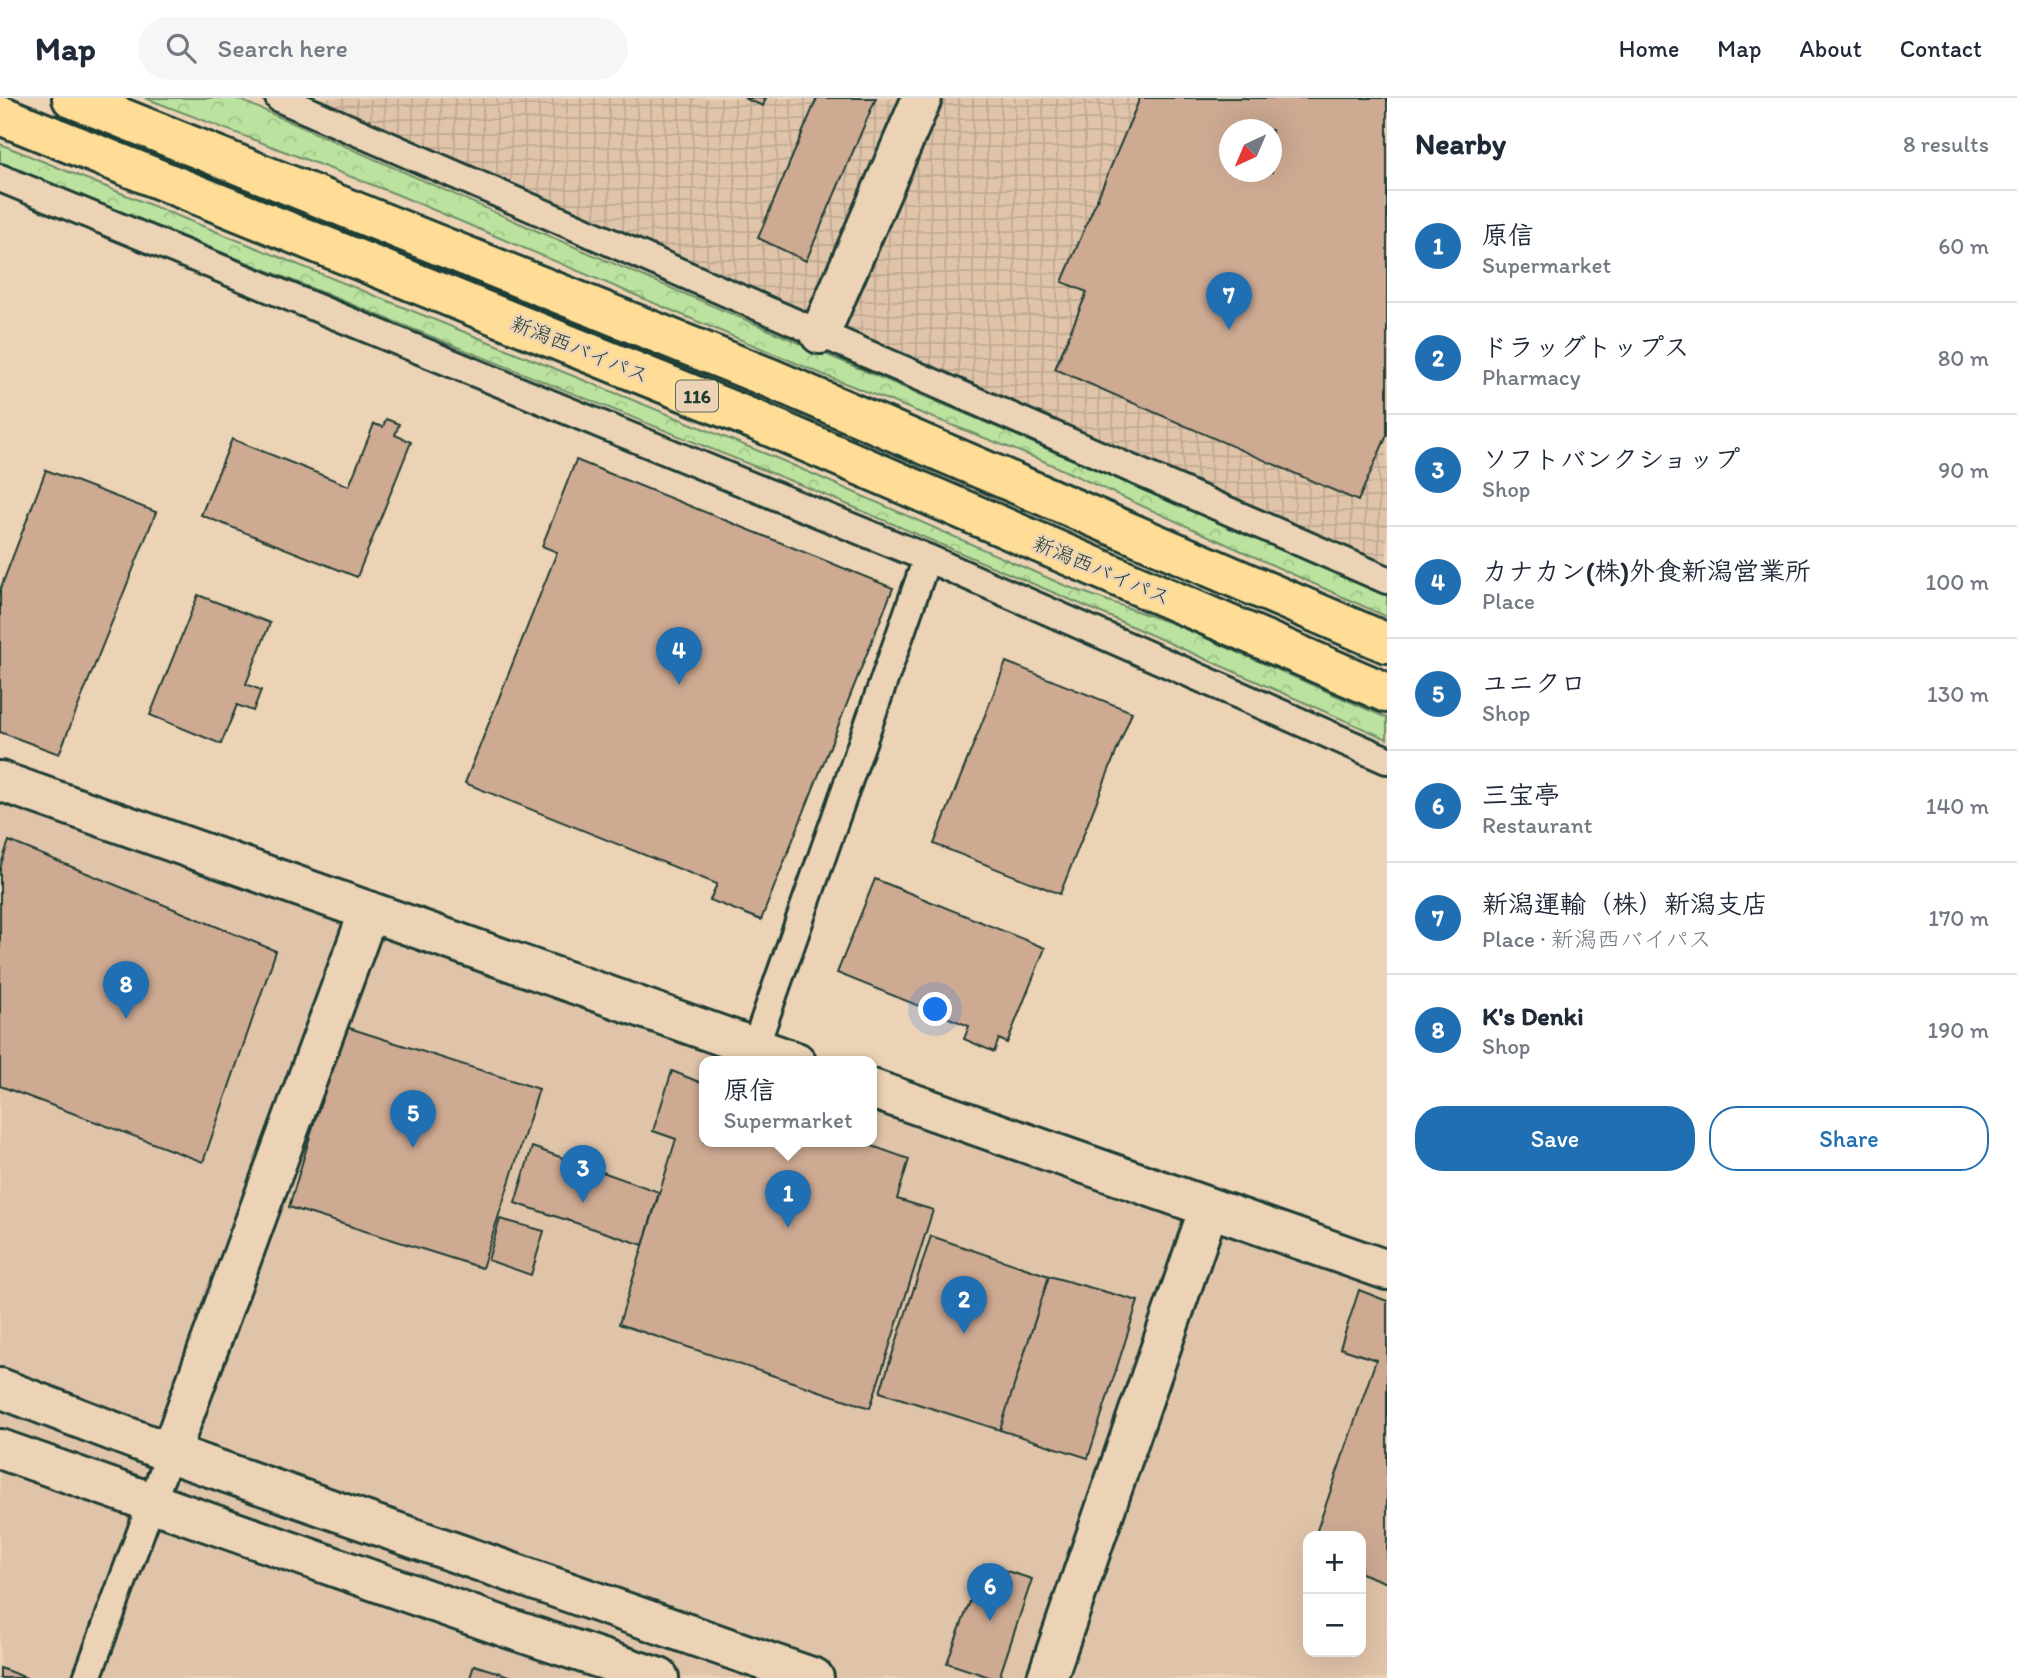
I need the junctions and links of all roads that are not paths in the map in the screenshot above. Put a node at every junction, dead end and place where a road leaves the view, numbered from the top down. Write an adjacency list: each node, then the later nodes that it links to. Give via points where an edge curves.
1 (72, 98): 9 (highway, 新潟西バイパス / 116, via 772,379)
2 (279, 98): 6 (street)
3 (922, 98): 6 (street)
4 (0, 115): 10 (highway, 新潟西バイパス / 116, via 755,420)
5 (0, 178): 7 (street)
6 (820, 334): 8 (street)
7 (927, 558): 11 (street); 14 (street)
8 (1387, 580)
9 (1387, 643)
10 (1387, 692)
11 (1387, 760)
12 (0, 781): 13 (street)
13 (369, 911): 14 (street); 21 (street)
14 (755, 1047): 15 (street)
15 (780, 1056)
16 (877, 1091): 17 (street)
17 (1209, 1208): 18 (street); 26 (street)
18 (1387, 1270)
19 (0, 1388): 21 (street)
20 (0, 1449): 22 (street)
21 (170, 1453): 22 (street); 25 (street)
22 (151, 1503): 23 (street); 24 (street)
23 (87, 1678)
24 (659, 1678)
25 (814, 1678)
26 (1047, 1678)

